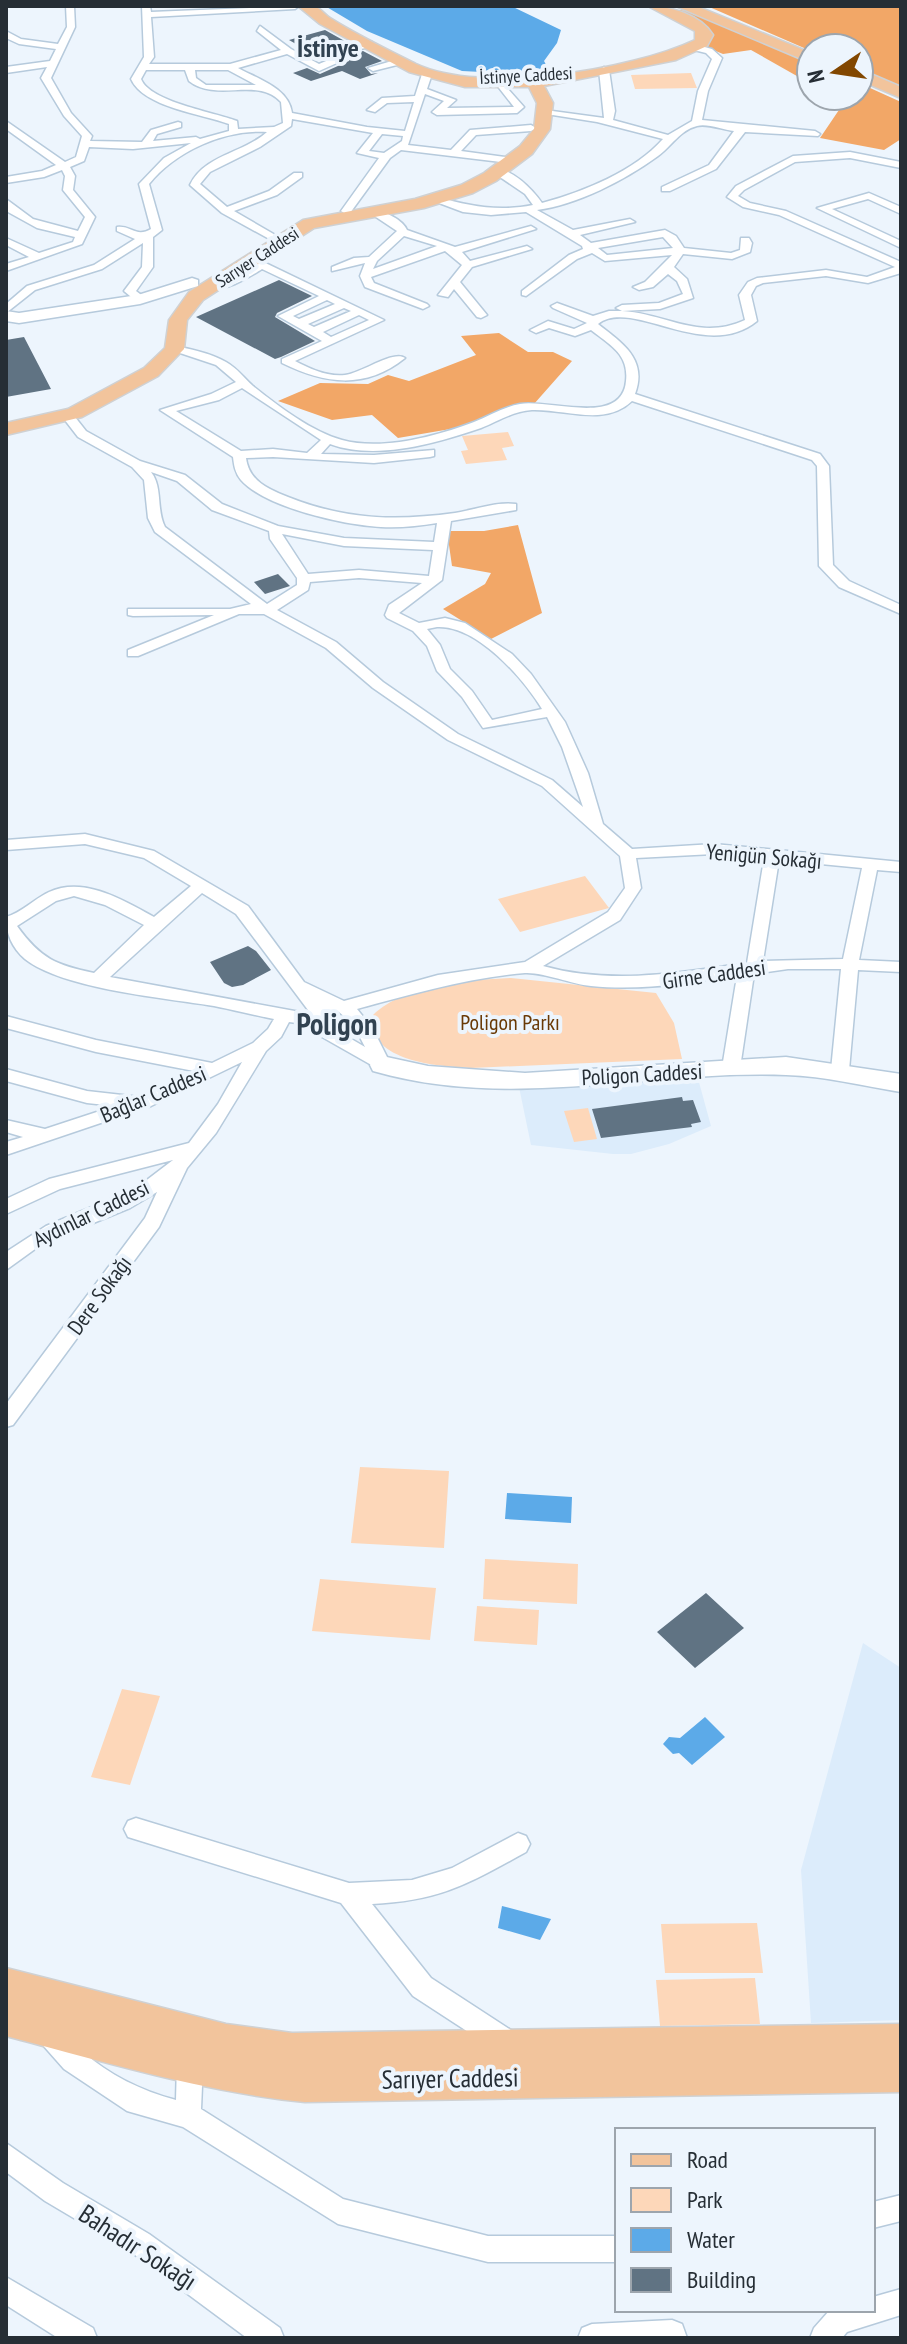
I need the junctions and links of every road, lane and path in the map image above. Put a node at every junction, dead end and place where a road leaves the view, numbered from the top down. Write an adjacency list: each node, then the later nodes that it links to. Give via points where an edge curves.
1 (70, 6): 10 (street, via 71,27)
2 (295, 6): 6 (street)
3 (305, 6): 9 (main road, İstinye Caddesi)
4 (700, 6): 12 (main road)
5 (663, 7): 11 (main road, via 692,28 697,37); 11 (main road, via 704,32 702,43); 14 (main road)
6 (147, 11): 18 (street, via 149,57)
7 (260, 29): 13 (street)
8 (6, 34): 10 (street)
9 (369, 44): 13 (street, via 339,52 345,56 319,68); 15 (main road, İstinye Caddesi)
10 (62, 47): 16 (street)
11 (693, 47): 22 (main road, İstinye Caddesi); 38 (street, via 717,58)
12 (795, 49)
13 (288, 51): 19 (street)
14 (795, 51)
15 (402, 61): 20 (street); 23 (main road, İstinye Caddesi); 26 (main road, İstinye Caddesi, via 464,78)
16 (54, 63): 21 (street); 50 (street, via 46,78 87,136)
17 (189, 66): 18 (street); 19 (street); 29 (street, via 192,79 204,88)
18 (143, 67): 43 (street, via 136,79 142,90 217,115 234,123)
19 (230, 67): 29 (street)
20 (373, 68)
21 (6, 70)
22 (604, 70): 24 (main road, İstinye Caddesi); 26 (main road, İstinye Caddesi); 37 (street)
23 (427, 74): 25 (main road, İstinye Caddesi); 30 (street)
24 (557, 80): 26 (main road, İstinye Caddesi); 32 (main road, Sarıyer Caddesi)
25 (465, 82): 28 (main road, İstinye Caddesi); 30 (street)
26 (530, 82): 28 (main road, İstinye Caddesi); 32 (main road)
27 (875, 83): 31 (main road)
28 (504, 84): 32 (main road); 34 (street, via 517,110)
29 (266, 88): 35 (street, via 286,102)
30 (422, 95): 33 (street, via 385,100); 34 (street, via 451,100); 36 (street)
31 (901, 95)
32 (541, 107): 37 (street); 42 (main road); 57 (main road, Sarıyer Caddesi, via 542,129 532,144)
33 (372, 110)
34 (439, 111): 36 (street)
35 (288, 115): 44 (street, via 288,124); 45 (street)
36 (415, 118): 46 (street)
37 (608, 121): 49 (street)
38 (697, 122): 41 (street); 49 (street)
39 (6, 124): 56 (street)
40 (178, 125): 51 (street, via 154,132)
41 (745, 127): 47 (street); 60 (street, via 730,138 713,166)
42 (531, 128): 53 (street, via 473,132); 57 (main road, Sarıyer Caddesi)
43 (233, 129): 44 (street); 48 (street)
44 (275, 130): 66 (street, via 254,148 196,178 200,192)
45 (379, 132): 46 (street); 54 (street, via 362,153)
46 (409, 134): 52 (street)
47 (815, 134)
48 (219, 138): 51 (street); 75 (street, via 152,171 144,184 157,230)
49 (670, 138): 62 (street, via 658,152 600,186)
50 (85, 144): 51 (street); 56 (street, via 80,159)
51 (145, 145)
52 (400, 147): 53 (street); 54 (street)
53 (454, 153): 57 (street)
54 (386, 156): 67 (street)
55 (901, 165): 91 (street, via 850,155 793,159 732,197 782,213)
56 (64, 166): 59 (street); 74 (street, via 70,176 68,190 90,217)
57 (495, 166): 61 (main road, Sarıyer Caddesi, via 467,189); 62 (street)
58 (298, 175): 66 (street, via 273,193)
59 (6, 180)
60 (666, 189)
61 (432, 198): 64 (street, via 491,212); 65 (main road, Sarıyer Caddesi)
62 (540, 207): 64 (street)
63 (7, 208): 74 (street, via 67,234)
64 (528, 209): 72 (street)
65 (375, 210): 67 (main road, Sarıyer Caddesi); 73 (street, via 401,227); 86 (main road, Sarıyer Caddesi, via 315,222)
66 (226, 211): 76 (street)
67 (346, 211): 76 (main road, Sarıyer Caddesi, via 311,217)
68 (901, 211): 79 (street, via 869,196 822,208)
69 (630, 222): 72 (street)
70 (121, 229): 75 (street)
71 (531, 229): 81 (street)
72 (571, 233): 80 (street)
73 (400, 234): 81 (street); 83 (street); 87 (street)
74 (83, 235): 85 (street, via 77,244)
75 (148, 237): 100 (street, via 152,260 130,291); 105 (street, via 98,267 31,288)
76 (273, 238): 86 (main road, Sarıyer Caddesi)
77 (745, 240): 84 (street, via 745,252 732,256)
78 (6, 241): 85 (street)
79 (901, 245)
80 (589, 248): 84 (street, via 614,259); 84 (street, via 665,233); 97 (street)
81 (449, 249): 83 (street); 88 (street)
82 (527, 249): 88 (street)
83 (432, 251): 93 (street)
84 (680, 251): 90 (street)
85 (38, 257): 89 (street)
86 (251, 260): 96 (main road, Sarıyer Caddesi); 99 (street)
87 (372, 260): 92 (street); 93 (street)
88 (468, 265): 94 (street)
89 (6, 268)
90 (668, 268): 95 (street); 107 (street, via 682,279 689,296 660,306 622,308)
91 (901, 268): 107 (street, via 868,280 826,273 761,280 745,295 751,321 719,331 676,329)
92 (336, 269)
93 (365, 276): 103 (street, via 369,285)
94 (455, 283): 98 (street); 108 (street)
95 (639, 287)
96 (199, 289): 100 (street); 101 (main road); 115 (main road, Sarıyer Caddesi)
97 (526, 293)
98 (444, 295)
99 (327, 296): 102 (street); 111 (street, via 284,316)
100 (140, 299): 101 (street); 109 (street)
101 (174, 303): 115 (main road, via 165,319)
102 (344, 304): 106 (street); 111 (street)
103 (423, 306)
104 (557, 306): 110 (street)
105 (6, 310)
106 (360, 311): 113 (street); 114 (street, via 378,320)
107 (619, 313): 110 (street)
108 (481, 315)
109 (6, 316)
110 (592, 322): 112 (street, via 575,333 548,324); 118 (street, via 631,359)
111 (298, 324): 113 (street)
112 (536, 330)
113 (313, 332): 114 (street)
114 (331, 341): 116 (street, via 286,361 319,378 336,380)
115 (166, 348): 117 (street, via 219,362); 119 (main road, via 151,372)
116 (399, 358)
117 (243, 383): 122 (street); 124 (street, via 166,410)
118 (630, 396): 122 (street, via 603,412 530,406 453,432 382,446); 134 (street, via 816,457 823,466 826,566 844,584)
119 (64, 413): 120 (main road); 121 (main road); 126 (street, via 82,434)
120 (6, 422)
121 (6, 429)
122 (329, 439): 125 (street)
123 (430, 453): 125 (street, via 374,459)
124 (239, 455): 125 (street); 128 (street, via 244,476 254,485 327,514 386,524)
125 (310, 457)
126 (136, 464): 129 (street, via 181,478 217,507); 133 (street, via 150,479 160,529)
127 (511, 507): 128 (street)
128 (445, 516): 130 (street)
129 (275, 529): 130 (street, via 344,542); 131 (street, via 276,539)
130 (439, 546): 132 (street)
131 (304, 578): 132 (street, via 359,574); 133 (street, via 303,587)
132 (435, 580): 137 (street, via 391,612)
133 (267, 610): 135 (street); 140 (street, via 331,645 453,737 547,783)
134 (901, 610)
135 (236, 611): 136 (street); 138 (street)
136 (133, 612)
137 (418, 628): 139 (street, via 447,620 465,626 511,657); 139 (street, via 433,645 444,671 488,725)
138 (133, 653)
139 (551, 712): 140 (street, via 587,786)
140 (596, 826): 142 (street)
141 (6, 845): 146 (street, via 85,839 149,854)
142 (628, 854): 143 (street, Yenigün Sokağı, via 714,849); 150 (street, via 633,888 614,916)
143 (772, 856): 144 (street, Yenigün Sokağı); 152 (street)
144 (870, 865): 145 (street, Yenigün Sokağı); 149 (street)
145 (901, 867)
146 (203, 884): 148 (street); 154 (street, via 242,910)
147 (7, 923): 148 (street, via 65,892 103,900); 153 (street, via 29,954 55,970)
148 (155, 924): 153 (street)
149 (850, 966): 151 (street, Girne Caddesi); 152 (street, Girne Caddesi); 166 (street)
150 (529, 967): 152 (street, Girne Caddesi, via 553,976 619,982 666,982); 155 (street, via 438,981)
151 (901, 967)
152 (750, 969): 164 (street)
153 (98, 979): 157 (street)
154 (298, 986): 156 (street); 158 (street)
155 (390, 996): 156 (street); 159 (street)
156 (342, 1007): 158 (street); 159 (street, via 353,1011)
157 (284, 1016): 158 (street); 162 (street, Bağlar Caddesi)
158 (319, 1016): 161 (street, via 321,1029)
159 (357, 1020): 161 (street, via 349,1031); 163 (street)
160 (6, 1022): 165 (street)
161 (332, 1034): 163 (street)
162 (259, 1047): 165 (street, Bağlar Caddesi); 173 (street, Aydınlar Caddesi, via 233,1100)
163 (382, 1065): 164 (street, Poligon Caddesi, via 421,1077 470,1082)
164 (731, 1068): 166 (street, Poligon Caddesi)
165 (214, 1069): 169 (street, Bağlar Caddesi)
166 (840, 1070): 168 (street, Poligon Caddesi)
167 (6, 1075): 169 (street, via 87,1097)
168 (901, 1083)
169 (145, 1102): 171 (street, Bağlar Caddesi)
170 (6, 1126): 171 (street)
171 (46, 1136): 172 (street, Bağlar Caddesi)
172 (6, 1149)
173 (185, 1156): 174 (street, via 55,1184); 175 (street, Aydınlar Caddesi, via 141,1194); 177 (street, Dere Sokağı, via 152,1222)
174 (6, 1207)
175 (13, 1243): 176 (street, Aydınlar Caddesi)
176 (6, 1263)
177 (6, 1419)
178 (136, 1829): 180 (street)
179 (518, 1844): 180 (street, via 457,1878 412,1891)
180 (349, 1894): 185 (street, via 422,1987)
181 (6, 1988): 184 (main road, Sarıyer Caddesi)
182 (23, 2019): 184 (main road, Sarıyer Caddesi); 187 (street, via 125,2096)
183 (901, 2045): 185 (main road, Sarıyer Caddesi)
184 (188, 2048): 185 (main road, Sarıyer Caddesi, via 292,2054); 186 (main road, Sarıyer Caddesi, via 242,2075 305,2081); 187 (street)
185 (517, 2049)
186 (901, 2071)
187 (188, 2116): 191 (street, via 338,2211 488,2249)
188 (6, 2156): 197 (street, Bahadır Sokağı, via 54,2192 140,2243)
189 (901, 2208): 190 (street)
190 (875, 2214)
191 (615, 2249)
192 (6, 2290): 196 (street)
193 (901, 2302): 194 (street)
194 (875, 2310)
195 (868, 2312): 200 (street, via 839,2321)
196 (83, 2338)
197 (270, 2338)
198 (592, 2338): 199 (street)
199 (673, 2338)
200 (824, 2338)

